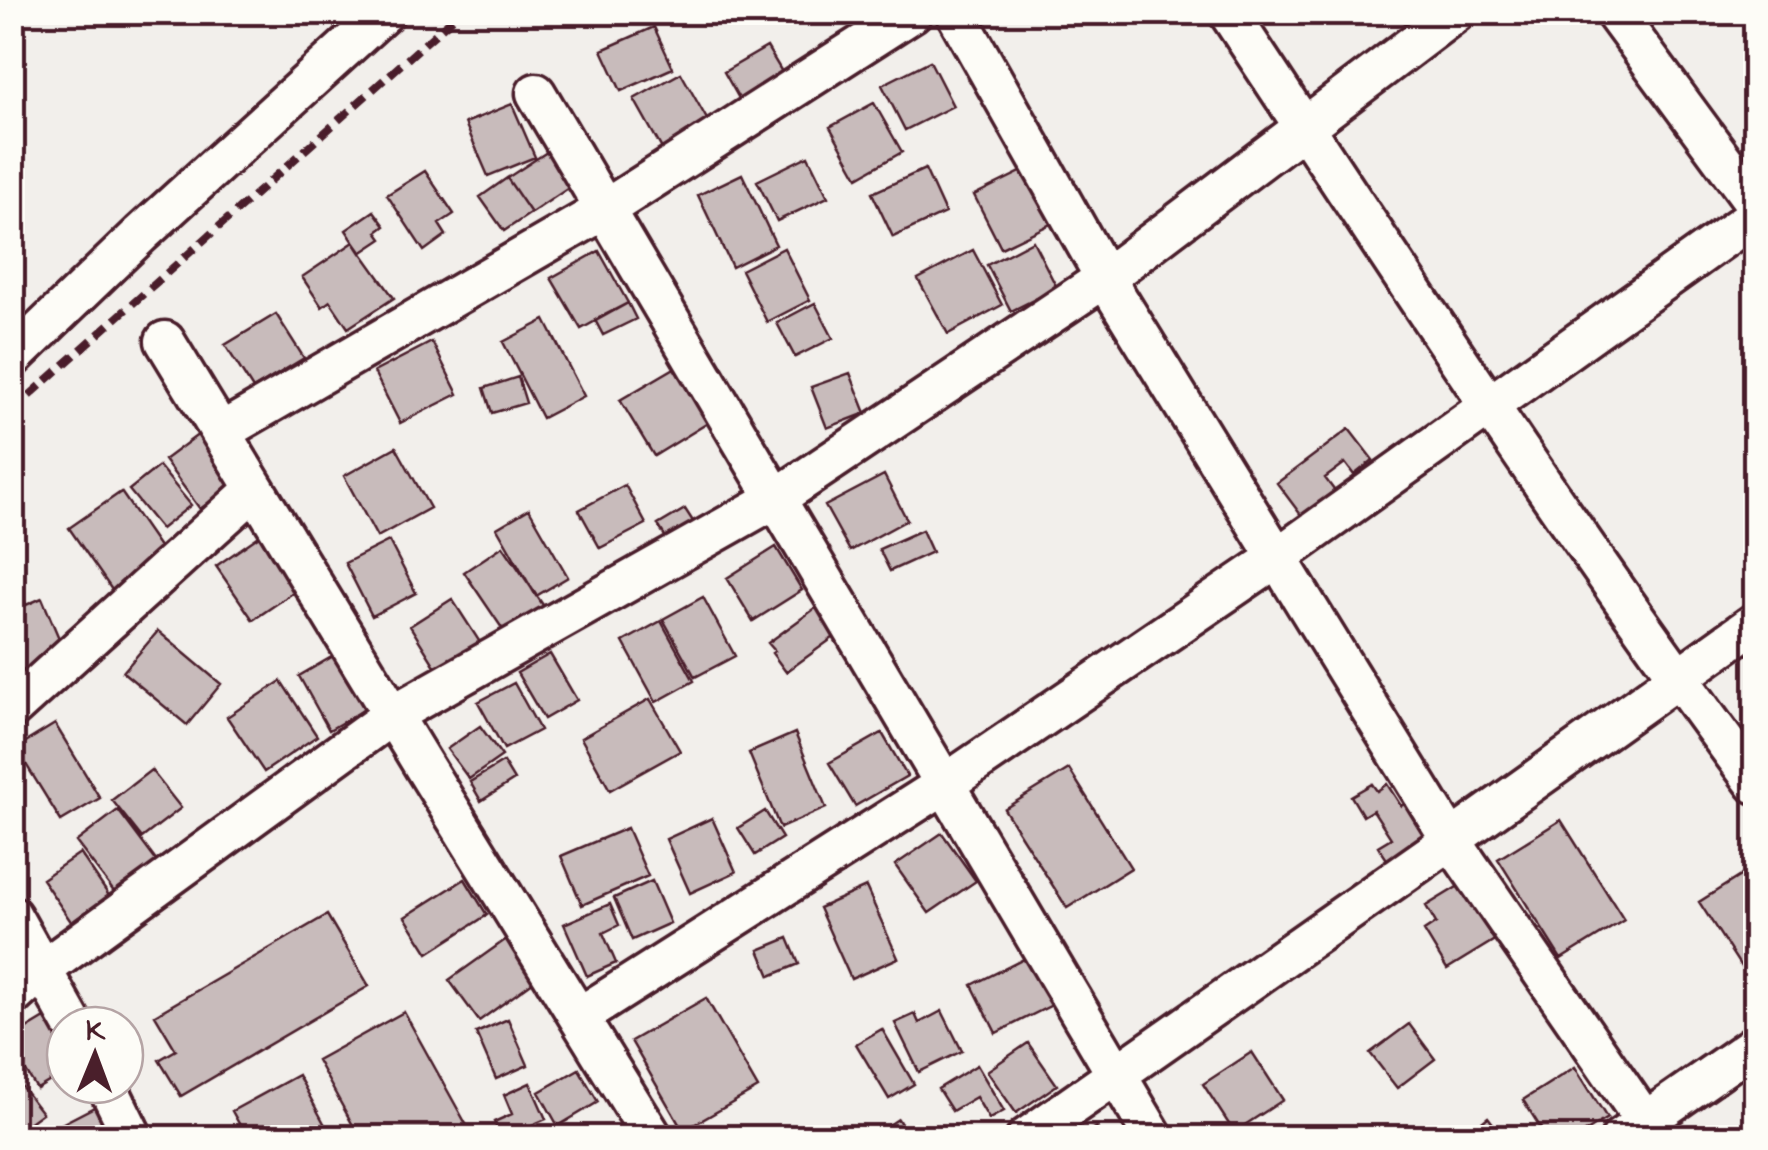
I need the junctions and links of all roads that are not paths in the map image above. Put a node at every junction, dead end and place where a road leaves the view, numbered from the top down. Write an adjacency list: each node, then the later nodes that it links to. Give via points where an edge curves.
1 (385, 12): 14 (street)
2 (913, 12): 10 (street)
3 (954, 12): 12 (street)
4 (1228, 12): 8 (street)
5 (1456, 12): 8 (street)
6 (1614, 12): 9 (street)
7 (536, 93): 10 (street)
8 (1304, 127): 12 (street); 15 (street)
9 (1756, 205)
10 (604, 210): 16 (street); 18 (street)
11 (1756, 215): 15 (street)
12 (1105, 278): 18 (street); 19 (street)
13 (165, 341): 16 (street)
14 (12, 358)
15 (1490, 405): 19 (street); 21 (street)
16 (221, 432): 17 (street)
17 (256, 489): 22 (street); 23 (street)
18 (775, 499): 23 (street); 24 (street)
19 (1278, 557): 24 (street); 26 (street)
20 (1756, 622): 21 (street)
21 (1677, 678): 25 (street); 26 (street)
22 (12, 710)
23 (392, 715): 28 (street); 31 (street)
24 (945, 784): 31 (street); 33 (street)
25 (1756, 784)
26 (1451, 840): 33 (street); 35 (street)
27 (12, 916): 28 (street)
28 (42, 970): 29 (street); 30 (street)
29 (12, 998)
30 (62, 1005)
31 (579, 1017): 37 (street)
32 (1756, 1044): 35 (street)
33 (1116, 1072): 38 (street); 39 (street)
34 (116, 1105): 36 (street)
35 (1634, 1130)
36 (132, 1138)
37 (653, 1138)
38 (1026, 1138)
39 (1154, 1138)

